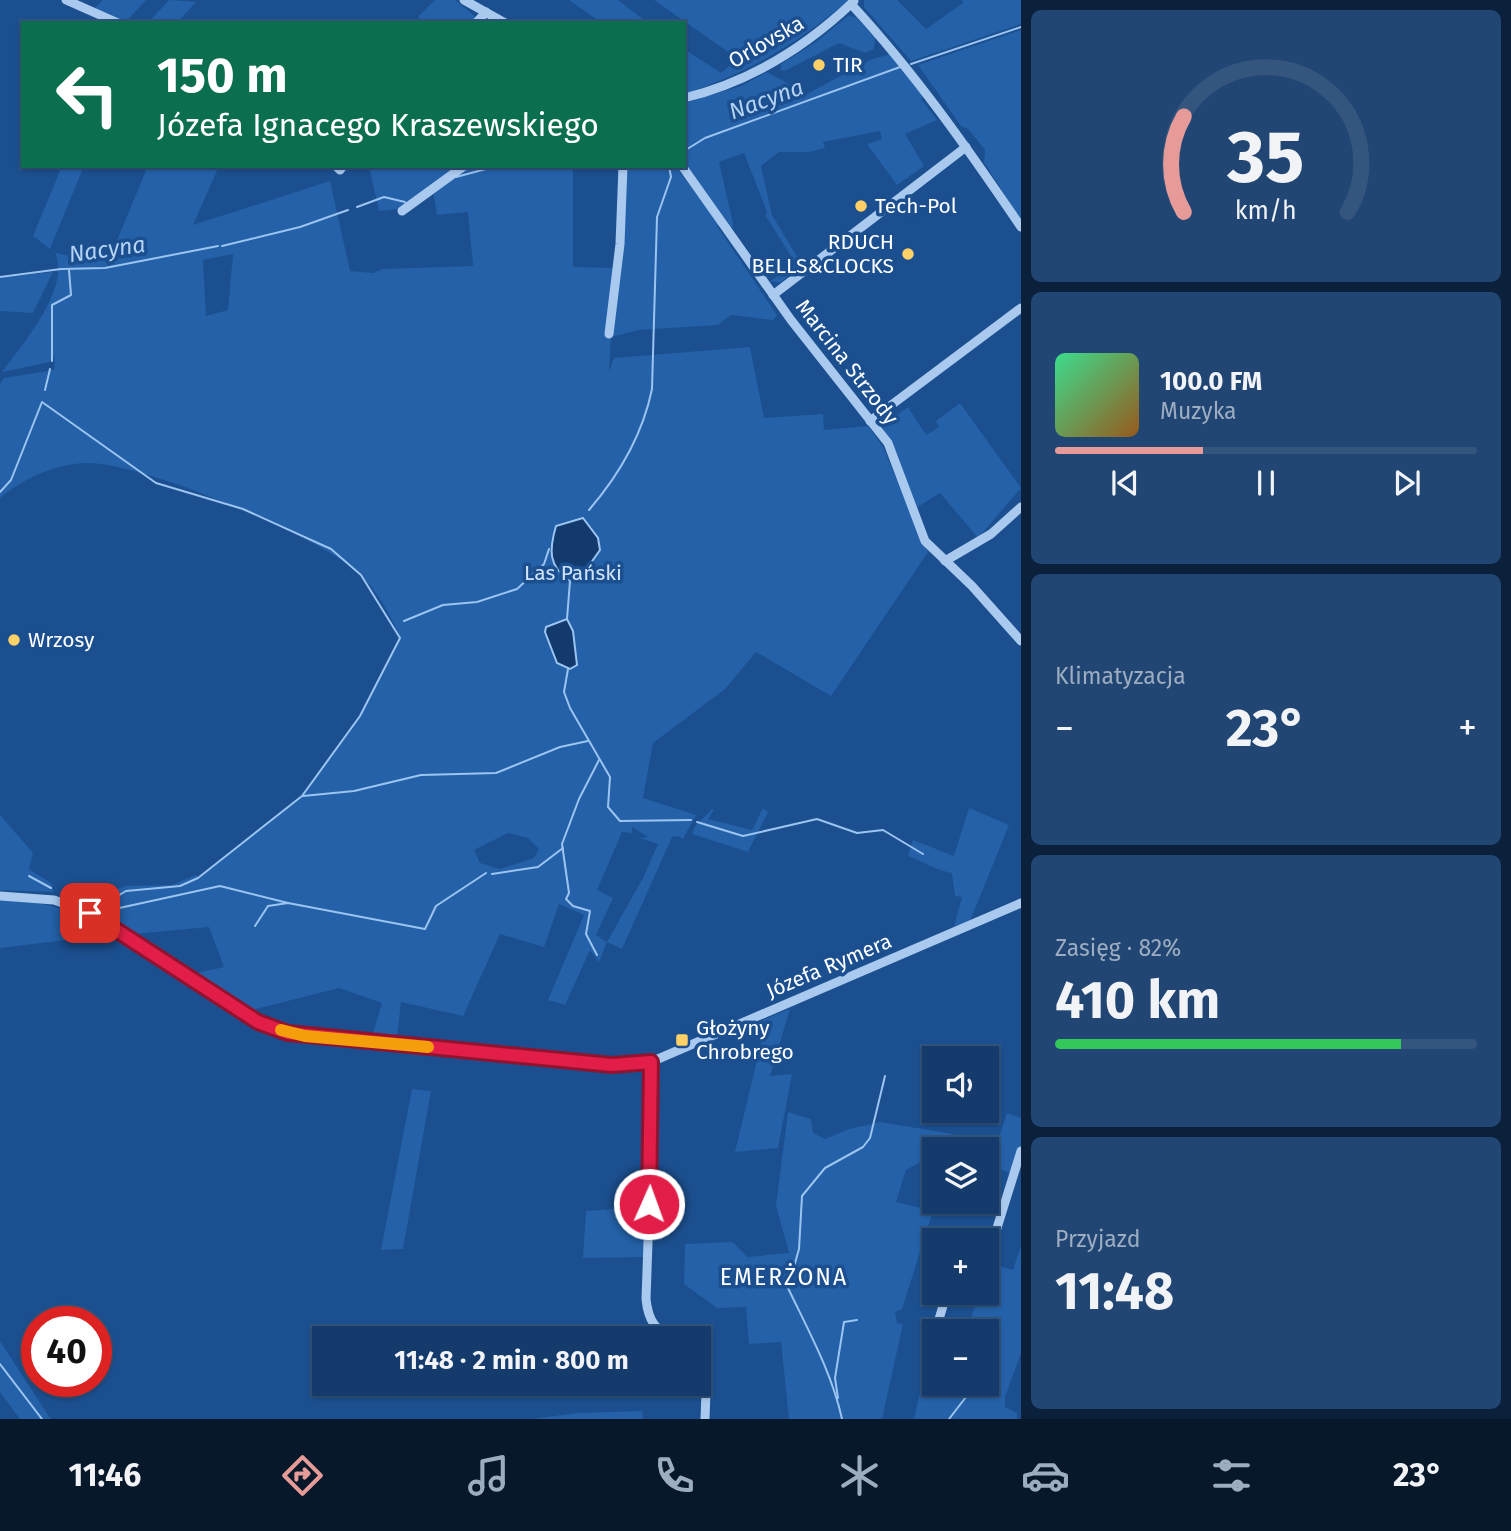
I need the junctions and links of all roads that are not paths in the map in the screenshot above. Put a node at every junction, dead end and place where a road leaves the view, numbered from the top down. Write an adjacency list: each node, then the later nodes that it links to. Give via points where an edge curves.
1 (66, 0): 5 (street)
2 (464, 0): 4 (street)
3 (853, 2): 8 (street, Orlovska, via 827,27 770,65); 9 (street)
4 (486, 12): 6 (street); 7 (street)
5 (113, 21)
6 (478, 21)
7 (502, 21)
8 (686, 97)
9 (966, 148): 14 (street); 15 (street)
10 (461, 168): 13 (street)
11 (623, 168): 17 (street)
12 (683, 168): 15 (street, Marcina Strzody)
13 (402, 211)
14 (1021, 227)
15 (773, 295): 18 (street, Marcina Strzody)
16 (1021, 308): 18 (street)
17 (609, 334)
18 (870, 421): 20 (street, Marcina Strzody, via 888,443 925,541)
19 (1021, 508): 20 (street, via 991,534)
20 (942, 558): 21 (street, Marcina Strzody)
21 (1021, 640)
22 (0, 895): 24 (street, Józefa Rymera, via 54,900 90,913 258,1022 288,1033 612,1065)
23 (1021, 903): 24 (street, Józefa Rymera)
24 (651, 1062): 27 (street, via 646,1299)
25 (1021, 1151): 26 (street)
26 (997, 1228)
27 (655, 1326)
28 (706, 1396): 29 (street)
29 (705, 1419)

